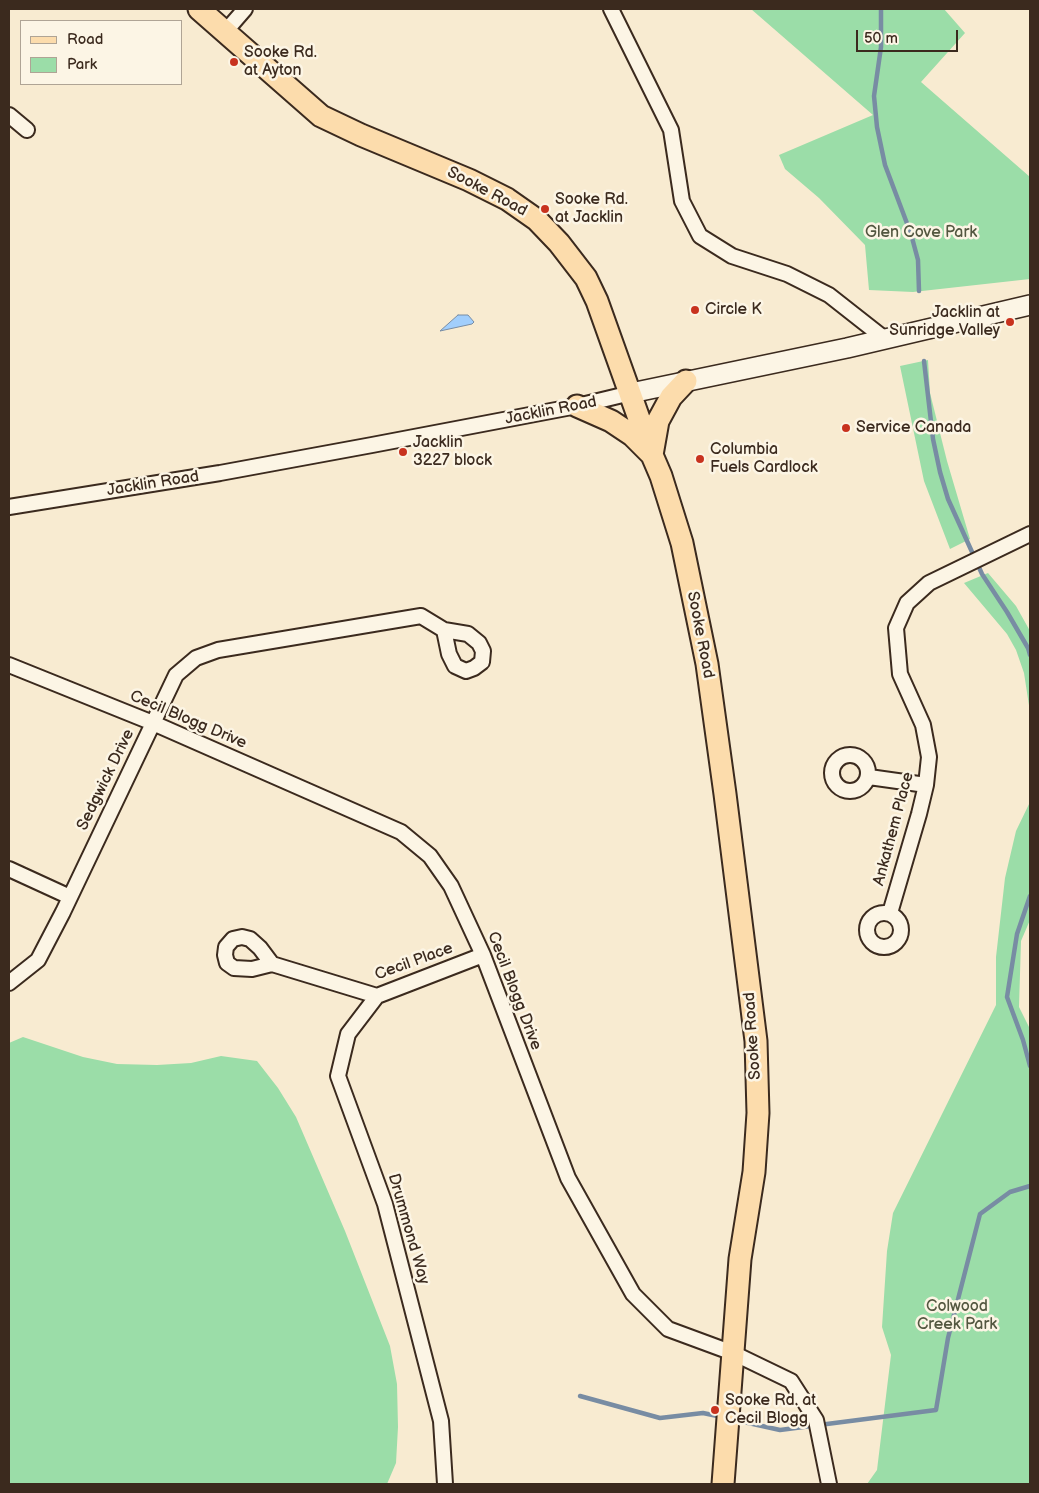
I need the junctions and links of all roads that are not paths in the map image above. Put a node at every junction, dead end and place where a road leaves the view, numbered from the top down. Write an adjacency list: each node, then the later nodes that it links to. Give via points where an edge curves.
1 (199, 9): 4 (main road, Sooke Road)
2 (245, 9): 4 (street)
3 (611, 9): 8 (street, via 671,130 682,201 700,236 732,256 787,274 829,295)
4 (225, 32): 10 (main road, Sooke Road, via 321,116 469,180 507,199 537,220 586,278)
5 (10, 120): 6 (street)
6 (27, 130)
7 (1030, 305): 8 (main road, Jacklin Road)
8 (885, 339): 9 (main road, Jacklin Road)
9 (686, 381): 10 (main road, Jacklin Road); 12 (main road, via 671,397 658,421)
10 (630, 393): 11 (street, Jacklin Road); 12 (main road, Sooke Road)
11 (577, 406): 12 (main road, via 611,421 632,435); 13 (street, Jacklin Road, via 220,473)
12 (652, 455): 27 (main road, Sooke Road, via 682,543 707,664 756,1041 758,1113 754,1172 740,1259)
13 (9, 507)
14 (1030, 534): 19 (street, Ankathem Place, via 929,582 908,603 896,628 900,674 923,725 929,757)
15 (444, 630): 17 (street, Sedgwick Drive, via 421,616 218,650 196,658 176,675)
16 (9, 665): 17 (street, Cecil Blogg Drive)
17 (153, 723): 21 (street, Sedgwick Drive); 23 (street, Cecil Blogg Drive, via 401,832 430,856 452,886)
18 (869, 777): 19 (street)
19 (926, 785): 22 (street, Ankathem Place)
20 (9, 869): 21 (street)
21 (70, 896): 25 (street, Sedgwick Drive, via 38,960)
22 (890, 913)
23 (483, 955): 26 (street, Cecil Place); 27 (street, Cecil Blogg Drive, via 568,1178 633,1294 668,1329)
24 (272, 964): 26 (street, Cecil Place)
25 (9, 983)
26 (377, 996): 28 (street, Drummond Way, via 348,1034 338,1076 387,1214 441,1421)
27 (733, 1353): 29 (main road, Sooke Road); 30 (street, Cecil Blogg Drive, via 791,1381 816,1420)
28 (444, 1484)
29 (723, 1484)
30 (829, 1484)

